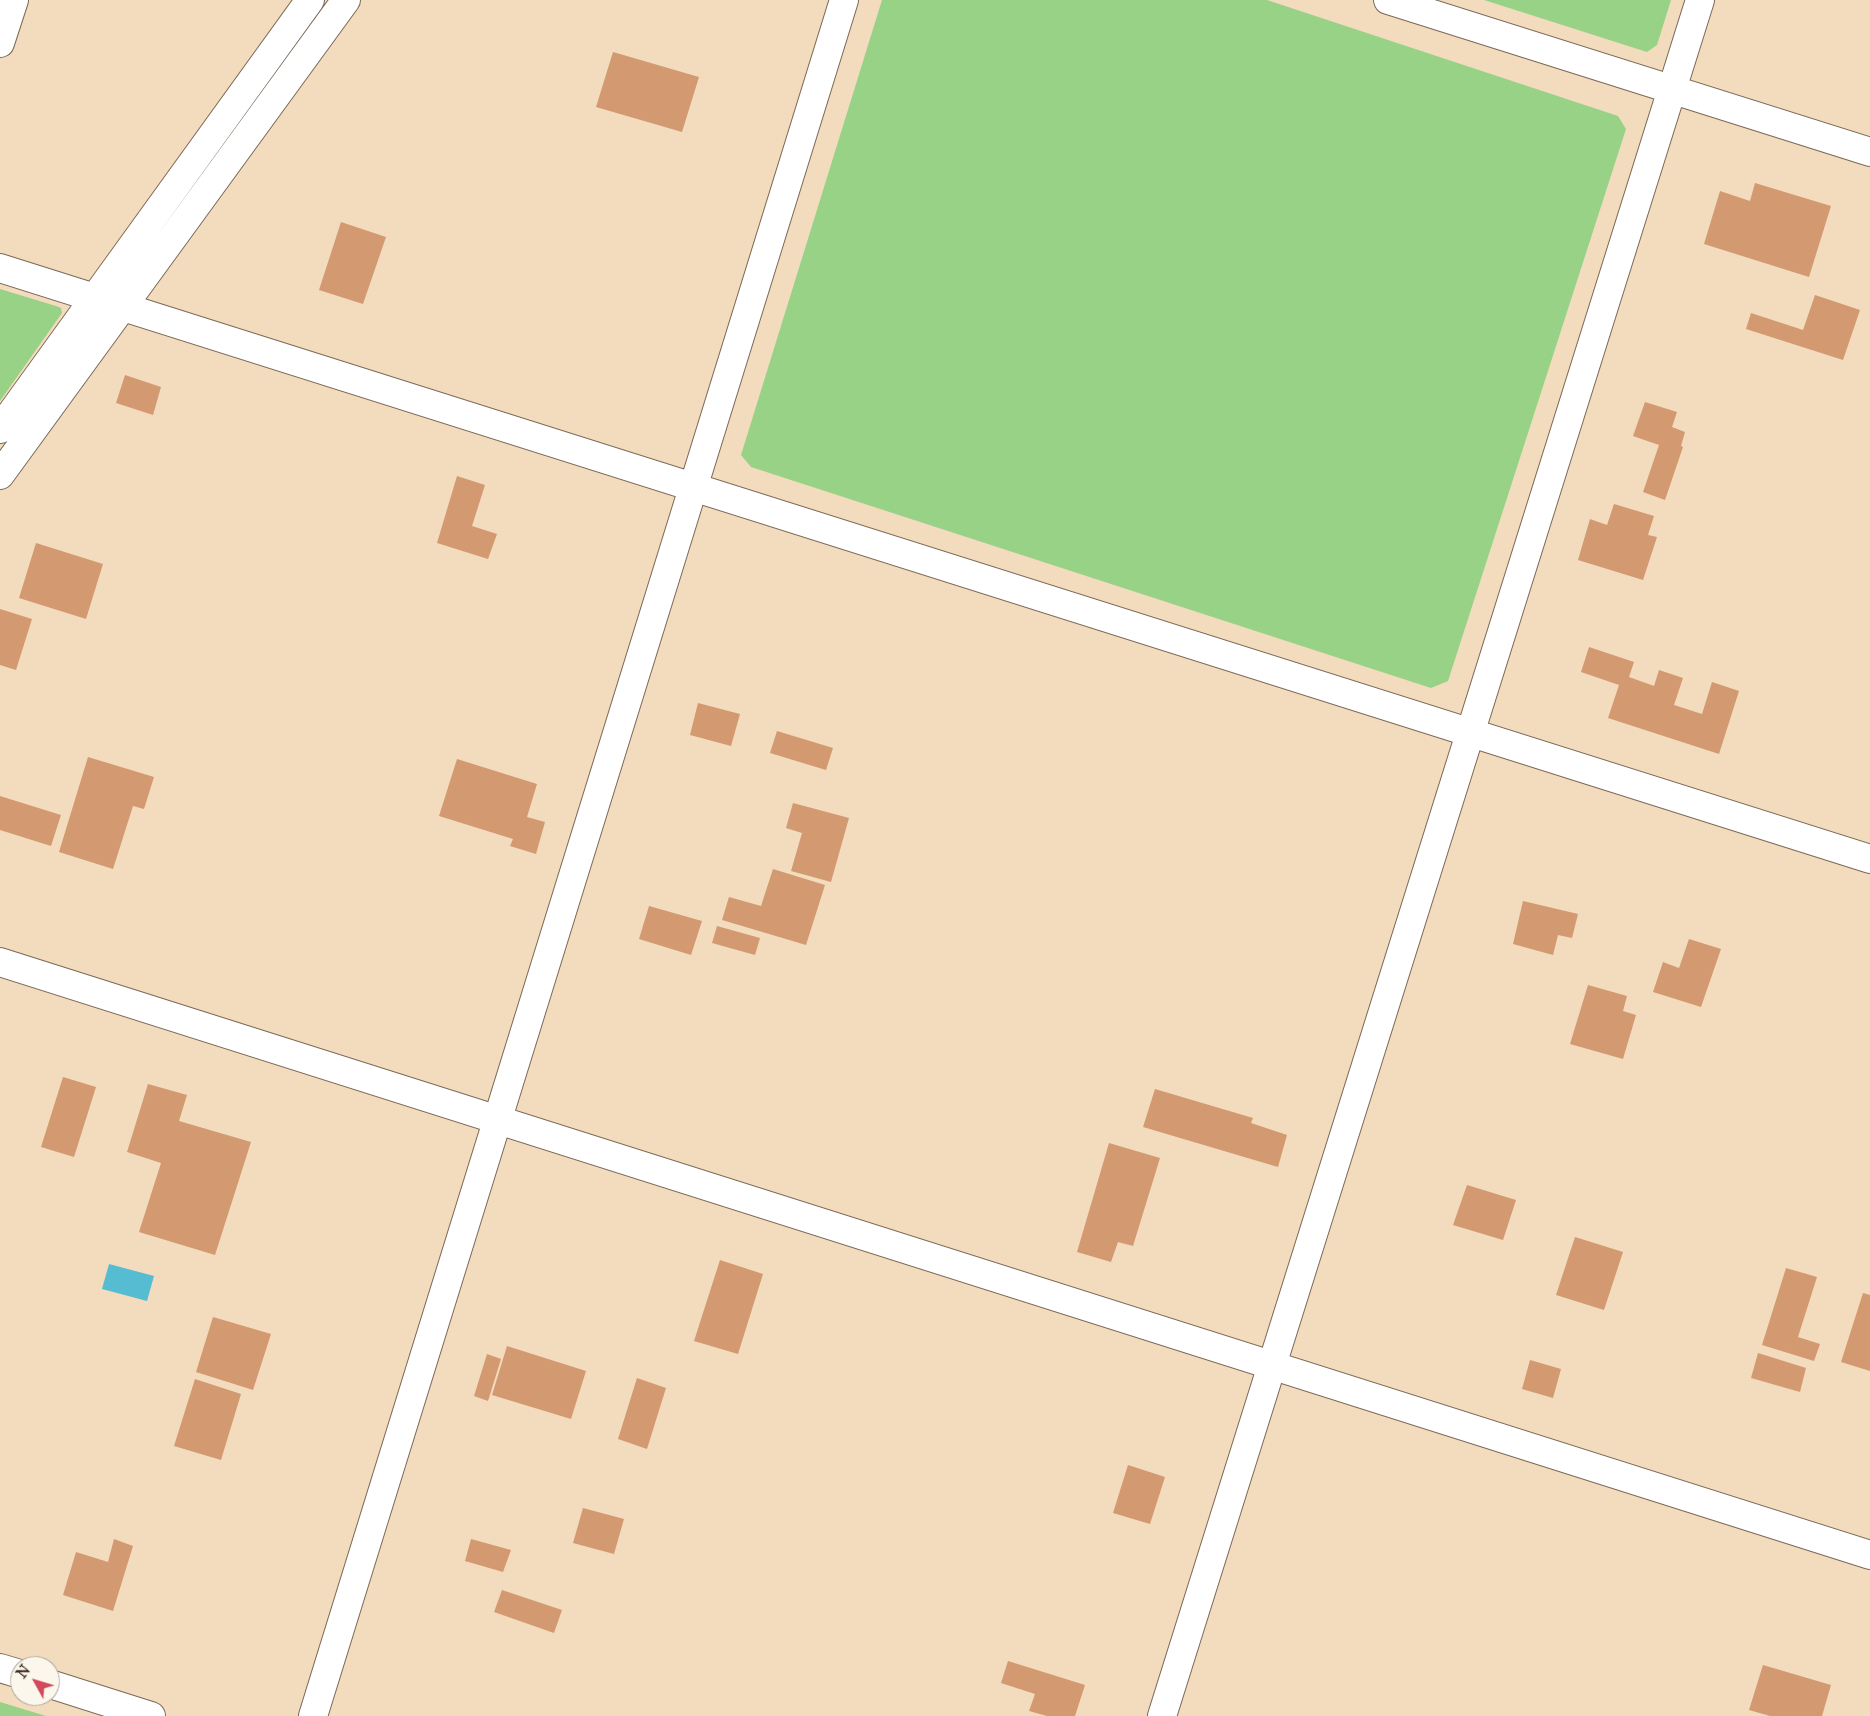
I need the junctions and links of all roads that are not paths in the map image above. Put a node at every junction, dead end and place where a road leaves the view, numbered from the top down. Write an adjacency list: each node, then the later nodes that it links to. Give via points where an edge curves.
1 (14, 0): 7 (street)
2 (310, 0): 11 (street)
3 (346, 0): 12 (street)
4 (844, 0): 15 (street)
5 (1388, 0): 8 (street)
6 (1700, 0): 8 (street)
7 (0, 43)
8 (1672, 90): 9 (street); 16 (street)
9 (1870, 152)
10 (0, 268): 11 (street)
11 (95, 297): 12 (street); 13 (street)
12 (123, 306): 14 (street); 15 (street)
13 (0, 429)
14 (0, 475)
15 (694, 486): 16 (street); 19 (street)
16 (1470, 732): 17 (street); 20 (street)
17 (1870, 859)
18 (0, 962): 19 (street)
19 (498, 1120): 20 (street); 24 (street)
20 (1272, 1365): 21 (street); 25 (street)
21 (1870, 1554)
22 (60, 1687): 23 (street)
23 (151, 1716)
24 (313, 1716)
25 (1162, 1716)

